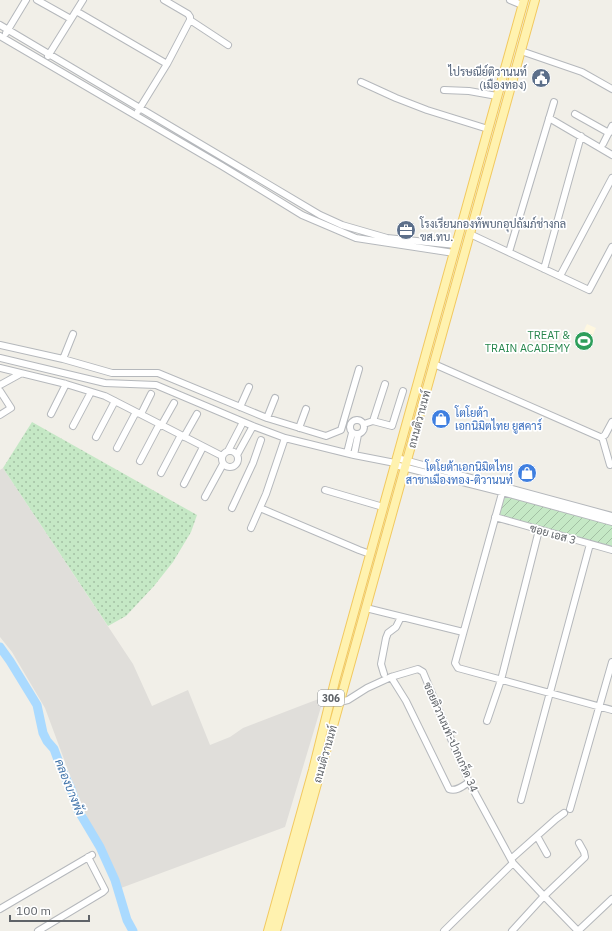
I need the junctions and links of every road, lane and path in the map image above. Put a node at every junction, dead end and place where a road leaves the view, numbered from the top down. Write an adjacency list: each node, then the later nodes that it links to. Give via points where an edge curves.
1 (26, 0): 13 (street)
2 (37, 0): 10 (street)
3 (83, 0): 9 (street)
4 (164, 0): 11 (street, via 188,14)
5 (510, 0): 7 (street)
6 (535, 0): 8 (main road, ถนนติวานนท์ / 306)
7 (523, 3): 8 (main road); 25 (main road, ถนนติวานนท์ / 306)
8 (533, 9): 16 (main road, ถนนติวานนท์ / 306)
9 (76, 11): 10 (street); 19 (street)
10 (71, 19): 17 (street)
11 (190, 20): 15 (street); 19 (street)
12 (0, 25): 13 (street)
13 (8, 30): 14 (street); 17 (street)
14 (2, 37): 18 (street)
15 (228, 46)
16 (521, 51): 22 (street, via 582,72); 38 (main road, ถนนติวานนท์ / 306)
17 (49, 55): 18 (street); 21 (street)
18 (44, 62): 24 (street)
19 (167, 64): 27 (street)
20 (361, 82): 32 (street, via 427,110)
21 (105, 88): 24 (street); 27 (street)
22 (612, 89)
23 (444, 90): 25 (street)
24 (102, 95): 29 (street)
25 (497, 96): 32 (main road, ถนนติวานนท์ / 306)
26 (554, 102): 30 (street)
27 (140, 108): 29 (street); 40 (street, via 320,215 342,225 387,238)
28 (575, 114): 33 (street)
29 (136, 115): 40 (street, via 302,215 356,238)
30 (549, 118): 34 (street); 42 (street)
31 (612, 126): 33 (street)
32 (488, 129): 40 (main road, ถนนติวานนท์ / 306)
33 (609, 133): 35 (street)
34 (581, 136): 36 (street); 43 (street)
35 (603, 144)
36 (612, 155)
37 (612, 178): 44 (street)
38 (470, 234): 39 (main road, ถนนติวานนท์ / 306); 42 (street)
39 (467, 246): 40 (main road); 49 (main road, ถนนติวานนท์ / 306)
40 (455, 247): 94 (main road, ถนนติวานนท์ / 306)
41 (612, 247): 44 (street, via 589,290)
42 (509, 252): 43 (street)
43 (544, 269): 44 (street)
44 (560, 276)
45 (73, 334): 48 (street)
46 (0, 345): 48 (street)
47 (0, 358): 72 (street, via 105,383 156,385)
48 (63, 359): 64 (street, via 112,373 158,373)
49 (434, 364): 83 (street); 97 (main road, ถนนติวานนท์ / 306)
50 (0, 368): 52 (street)
51 (359, 369): 79 (street)
52 (20, 374): 53 (street); 55 (street)
53 (66, 384): 59 (street); 67 (street)
54 (385, 384): 71 (street)
55 (0, 385)
56 (249, 387): 64 (street)
57 (0, 391): 69 (street, via 11,408)
58 (403, 391): 71 (street, via 392,426)
59 (91, 392): 62 (street); 76 (street)
60 (151, 394): 66 (street)
61 (275, 398): 70 (street)
62 (115, 401): 66 (street); 82 (street)
63 (174, 403): 75 (street)
64 (240, 407): 70 (street)
65 (306, 408): 78 (street)
66 (138, 413): 75 (street); 87 (street)
67 (50, 414)
68 (197, 414): 81 (street)
69 (0, 415)
70 (267, 418): 78 (street)
71 (373, 421): 74 (street)
72 (243, 422): 77 (street); 88 (street)
73 (612, 422): 83 (street)
74 (364, 424): 80 (street, via 364,431); 80 (street, via 356,420 352,422)
75 (160, 425): 81 (street); 93 (street)
76 (73, 426)
77 (253, 426): 84 (street); 90 (street)
78 (299, 428): 79 (street, via 326,436)
79 (341, 430): 80 (street)
80 (353, 431): 89 (street); 91 (street)
81 (183, 436): 86 (street); 100 (street)
82 (96, 437)
83 (602, 437): 98 (street)
84 (285, 438): 89 (street); 109 (street)
85 (261, 440): 99 (street)
86 (203, 447): 92 (street); 103 (street)
87 (117, 448)
88 (228, 451): 90 (street); 92 (street)
89 (347, 453): 91 (street)
90 (237, 454): 96 (street)
91 (354, 455): 94 (street)
92 (222, 456): 95 (street)
93 (140, 461)
94 (395, 462): 97 (street); 107 (main road, ถนนติวานนท์ / 306)
95 (223, 464): 96 (street, via 233,468); 106 (street)
96 (237, 464): 99 (street)
97 (406, 464): 101 (street); 102 (street); 118 (main road, ถนนติวานนท์ / 306)
98 (610, 465)
99 (250, 470): 108 (street)
100 (161, 473)
101 (465, 475): 102 (street); 104 (street)
102 (463, 483): 104 (street)
103 (184, 484)
104 (503, 489): 110 (street); 111 (street); 112 (street)
105 (325, 490): 107 (street)
106 (205, 497)
107 (383, 507): 117 (main road, ถนนติวานนท์ / 306)
108 (232, 508)
109 (260, 508): 113 (street); 117 (street)
110 (612, 516)
111 (495, 517): 114 (street, ซอย เอส 3); 120 (street)
112 (612, 522)
113 (251, 528)
114 (539, 530): 115 (street, ซอย เอส 3); 124 (street)
115 (590, 544): 116 (street, ซอย เอส 3); 125 (street)
116 (612, 550)
117 (370, 554): 130 (main road, ถนนติวานนท์ / 306, via 335,682)
118 (366, 608): 119 (street); 126 (main road, ถนนติวานนท์ / 306)
119 (401, 617): 120 (street); 122 (street, via 386,638 381,664)
120 (463, 632): 124 (street, via 455,663 458,668)
121 (612, 662): 127 (street)
122 (384, 674)
123 (391, 677): 126 (street, ซอยติวานนท์-ปากเกร็ด 34); 131 (street, via 406,701 449,789 457,789); 131 (street, ซอยติวานนท์-ปากเกร็ด 34, via 418,669 423,672)
124 (501, 680): 125 (street); 129 (street)
125 (550, 693): 127 (street); 132 (street)
126 (340, 702): 130 (main road, ถนนติวานนท์ / 306)
127 (599, 707): 128 (street); 133 (street)
128 (612, 710)
129 (487, 721)
130 (315, 776): 143 (main road, ถนนติวานนท์ / 306); 144 (main road, ถนนติวานนท์ / 306)
131 (469, 782): 138 (street, ซอยติวานนท์-ปากเกร็ด 34)
132 (521, 800)
133 (570, 809)
134 (564, 813): 135 (street)
135 (537, 836): 137 (street); 138 (street)
136 (579, 843): 139 (street, via 585,856)
137 (547, 854)
138 (512, 861): 139 (street, ซอยติวานนท์-ปากเกร็ด 34); 145 (street)
139 (544, 896): 146 (street); 147 (street, ซอยติวานนท์-ปากเกร็ด 34)
140 (612, 898): 147 (street)
141 (0, 910): 142 (street, via 90,856 105,890)
142 (38, 931)
143 (268, 931)
144 (276, 931)
145 (444, 931)
146 (512, 931)
147 (578, 931)

